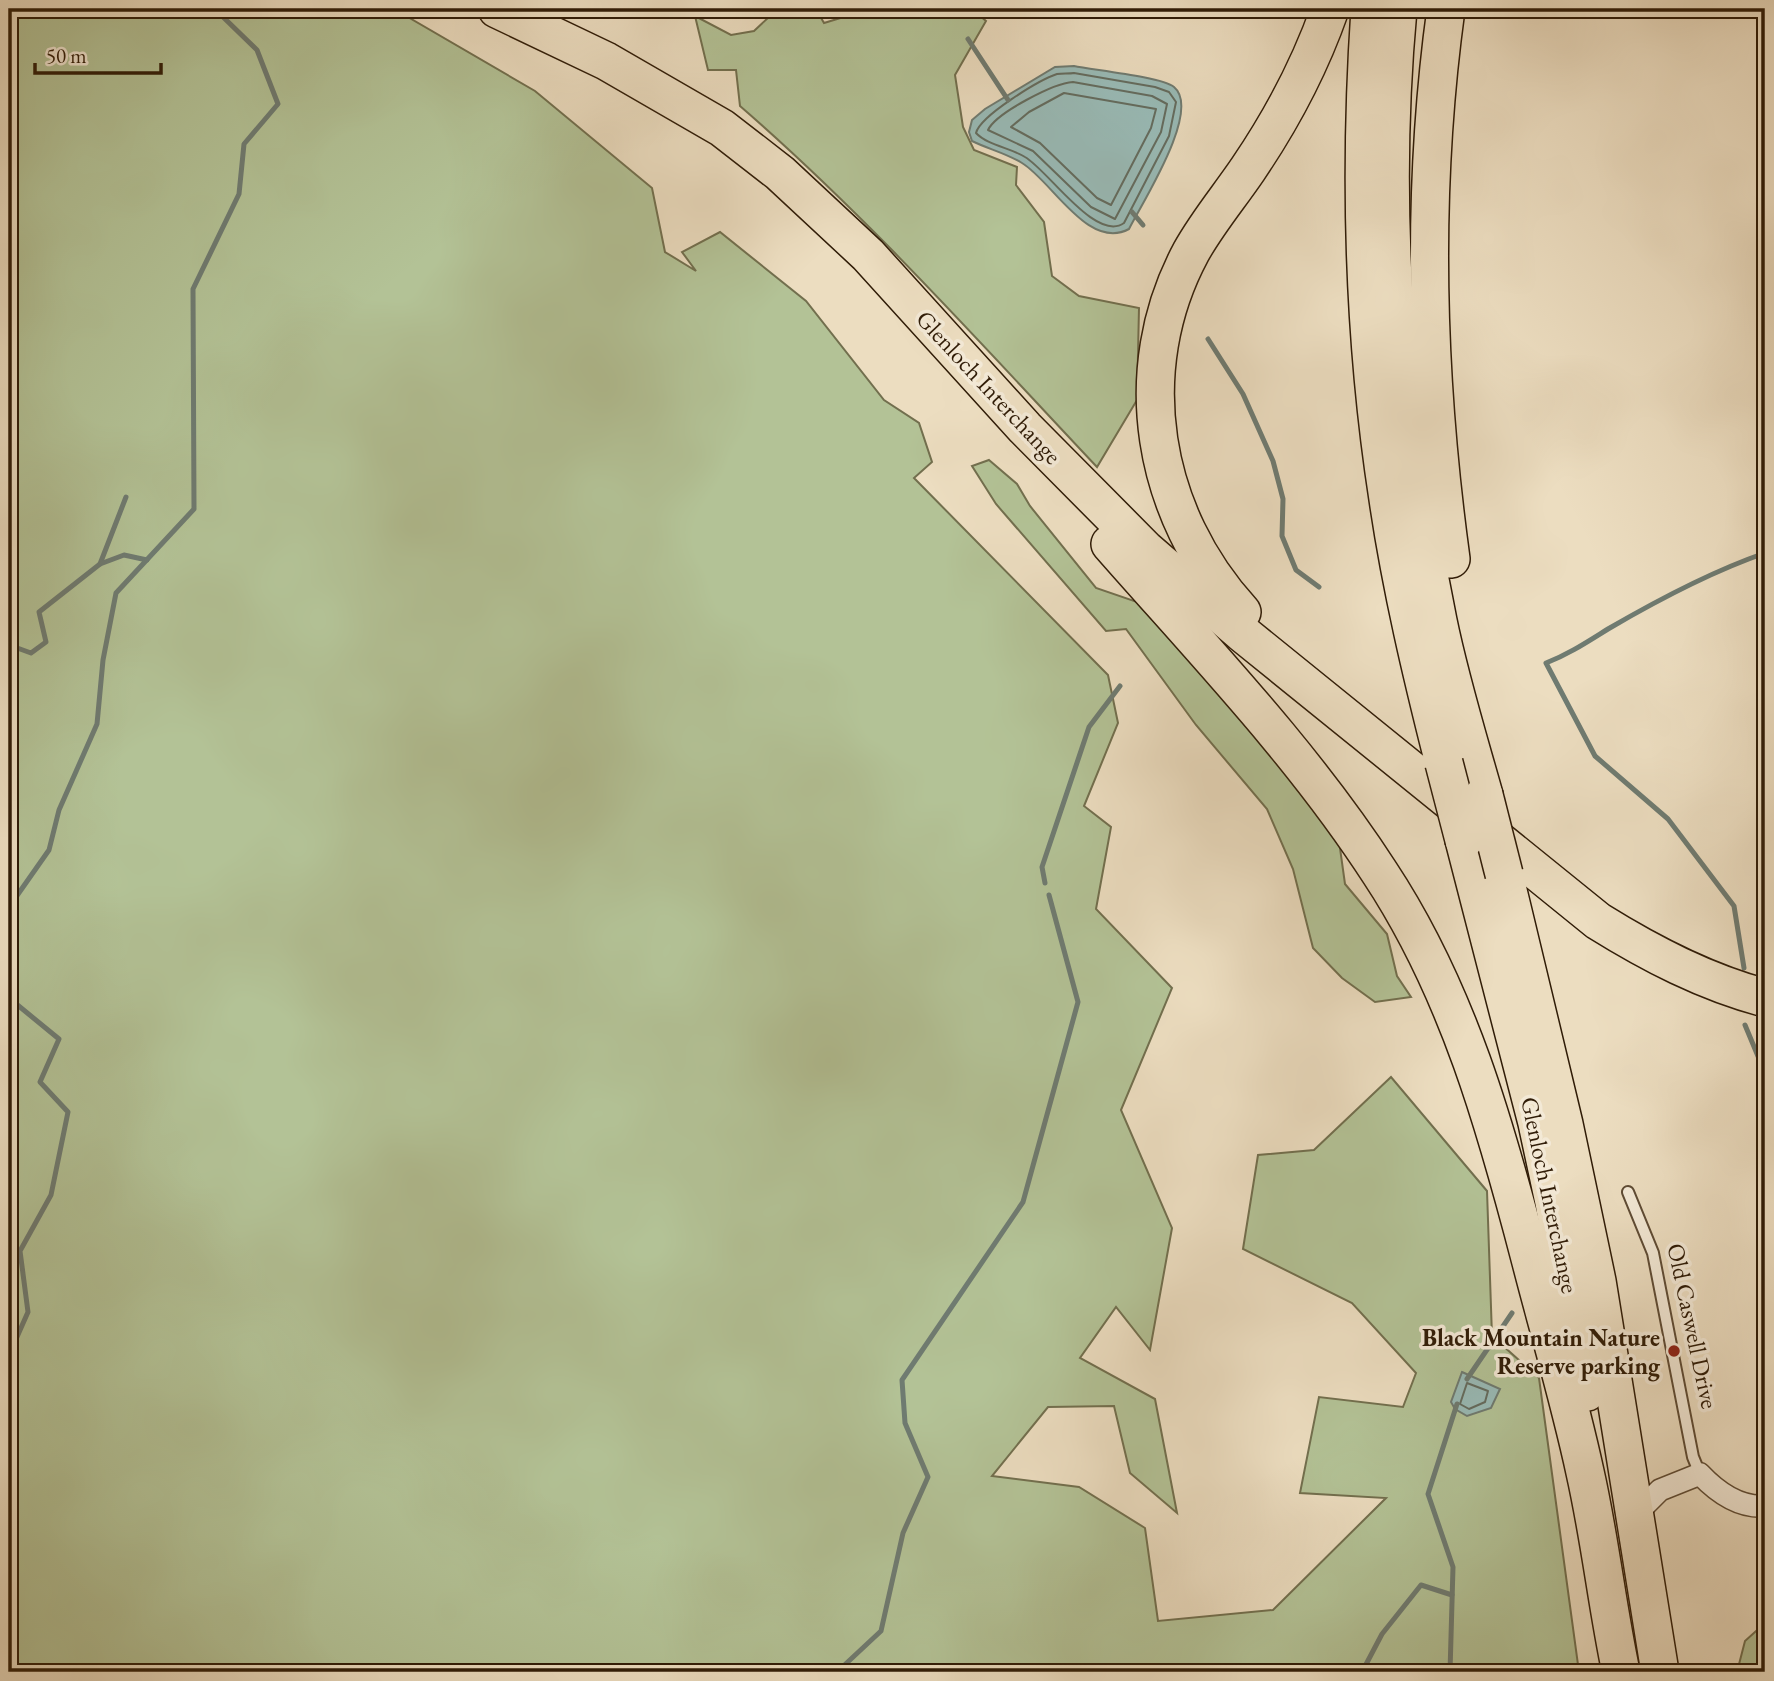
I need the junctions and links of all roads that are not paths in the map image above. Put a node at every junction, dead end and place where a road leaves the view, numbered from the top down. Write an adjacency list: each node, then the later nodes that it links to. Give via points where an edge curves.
1 (497, 9): 6 (highway, Glenloch Interchange, via 606,61 722,128 823,210)
2 (1330, 9): 7 (highway, via 1317,46 1279,120 1184,266 1164,321 1154,400 1164,473 1196,550 1233,602)
3 (1370, 9): 15 (highway, Glenloch Interchange, bridge, via 1363,178 1377,416 1409,618 1554,1202)
4 (1398, 9): 8 (highway, Glenloch Interchange, via 1391,178 1404,401 1438,623)
5 (1446, 9): 8 (highway, via 1436,80 1431,208 1434,387 1452,568 1484,744)
6 (959, 355): 7 (highway, Glenloch Interchange, via 1146,550); 14 (highway, via 1045,470 1304,767 1381,873 1427,957 1475,1067 1510,1179 1586,1473)
7 (1346, 717): 9 (highway, Glenloch Interchange, via 1598,921 1669,962)
8 (1484, 796): 13 (highway, Glenloch Interchange, bridge, via 1585,1217)
9 (1765, 998)
10 (1628, 1192): 11 (lane, Old Caswell Drive, via 1653,1253)
11 (1700, 1474): 12 (street, via 1728,1497); 13 (street, via 1660,1490)
12 (1765, 1506)
13 (1636, 1514): 16 (highway, Glenloch Interchange)
14 (1620, 1672)
15 (1629, 1672)
16 (1660, 1672)

